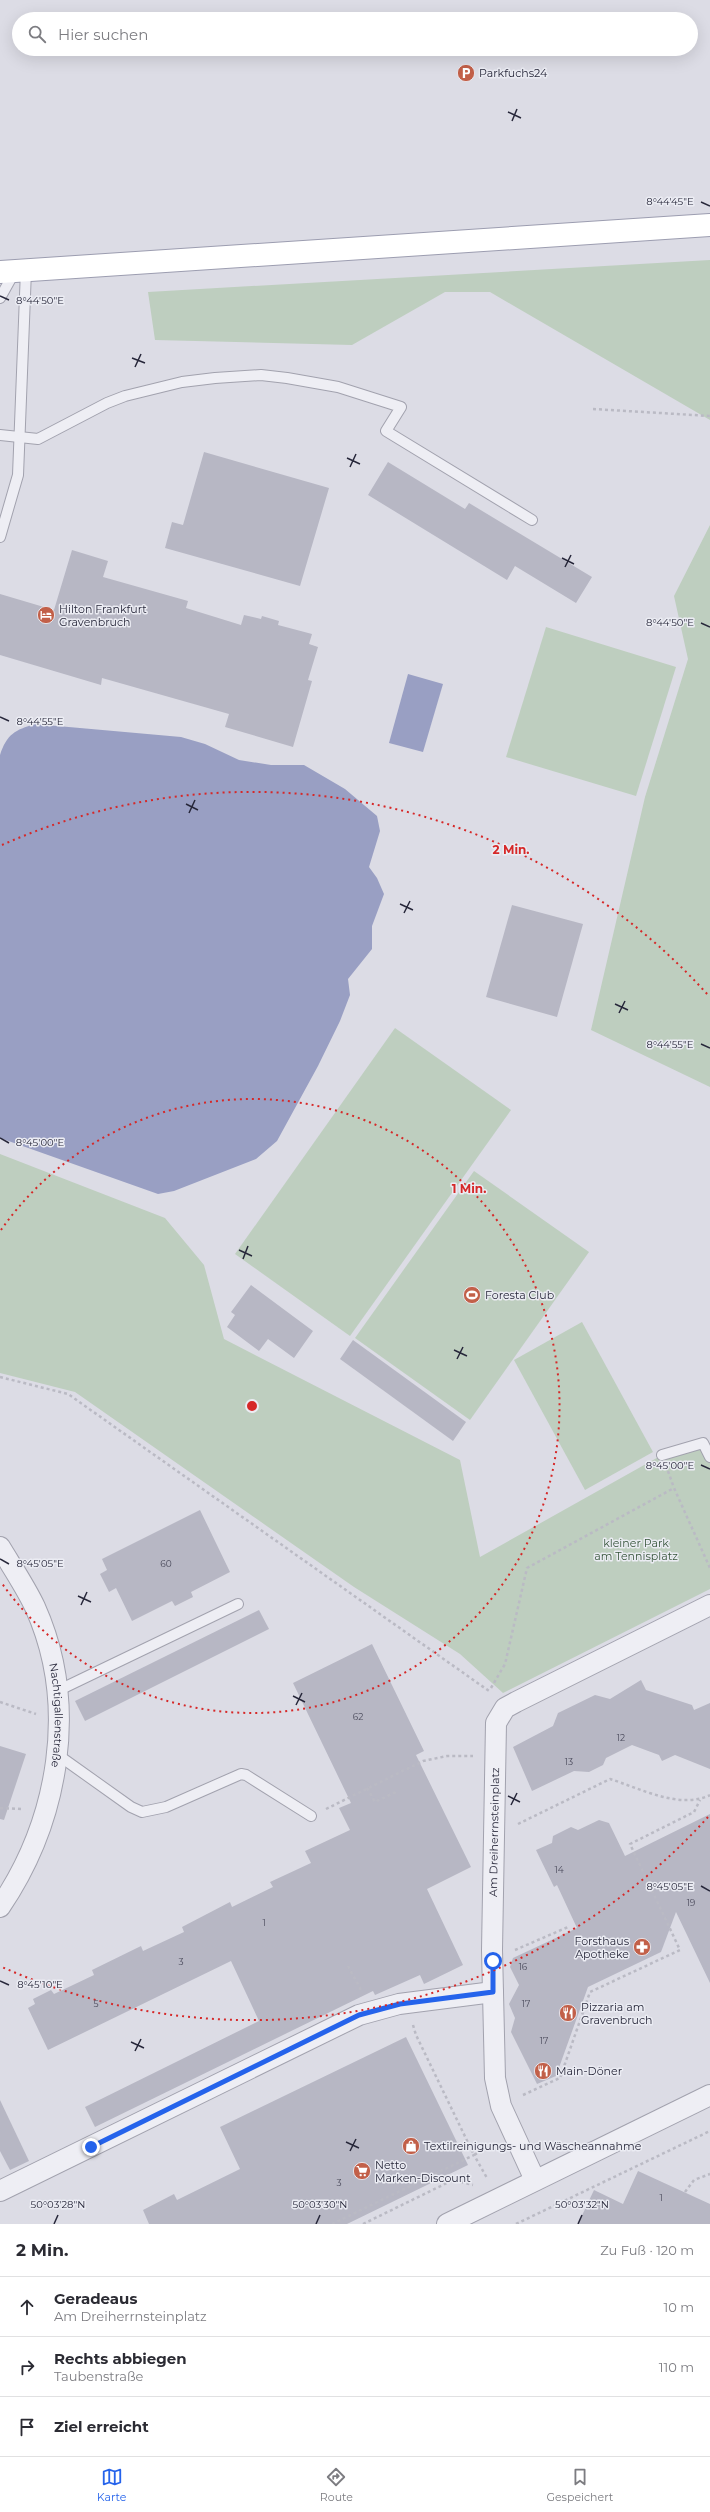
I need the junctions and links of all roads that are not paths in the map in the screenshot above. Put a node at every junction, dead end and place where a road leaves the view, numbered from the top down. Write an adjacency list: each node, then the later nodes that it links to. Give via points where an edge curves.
1 (710, 225): 2 (main road)
2 (13, 271): 3 (lane); 5 (lane)
3 (0, 298)
4 (0, 435): 5 (lane)
5 (21, 439): 6 (lane, via 38,440 107,403 182,382 261,375 287,378 338,387 401,407 386,431); 7 (lane, via 18,475)
6 (532, 520)
7 (0, 537)
8 (662, 1455): 9 (lane, via 703,1443)
9 (710, 1457)
10 (0, 1547): 13 (street, Nachtigallenstraße, via 35,1608 48,1646)
11 (238, 1604): 13 (lane)
12 (710, 1605): 17 (street, Am Dreiherrnsteinplatz, via 505,1708 499,1716 494,1731)
13 (56, 1692): 14 (street, Nachtigallenstraße)
14 (58, 1755): 15 (lane, via 131,1807 142,1812 166,1808 241,1774); 16 (street, Nachtigallenstraße, via 44,1816 20,1874)
15 (312, 1816)
16 (0, 1907)
17 (493, 1992): 19 (street, Am Dreiherrnsteinplatz, via 495,2078 501,2106); 20 (street, via 400,2004 359,2015)
18 (710, 2095): 19 (street)
19 (535, 2180): 21 (street)
20 (0, 2191)
21 (447, 2224)

